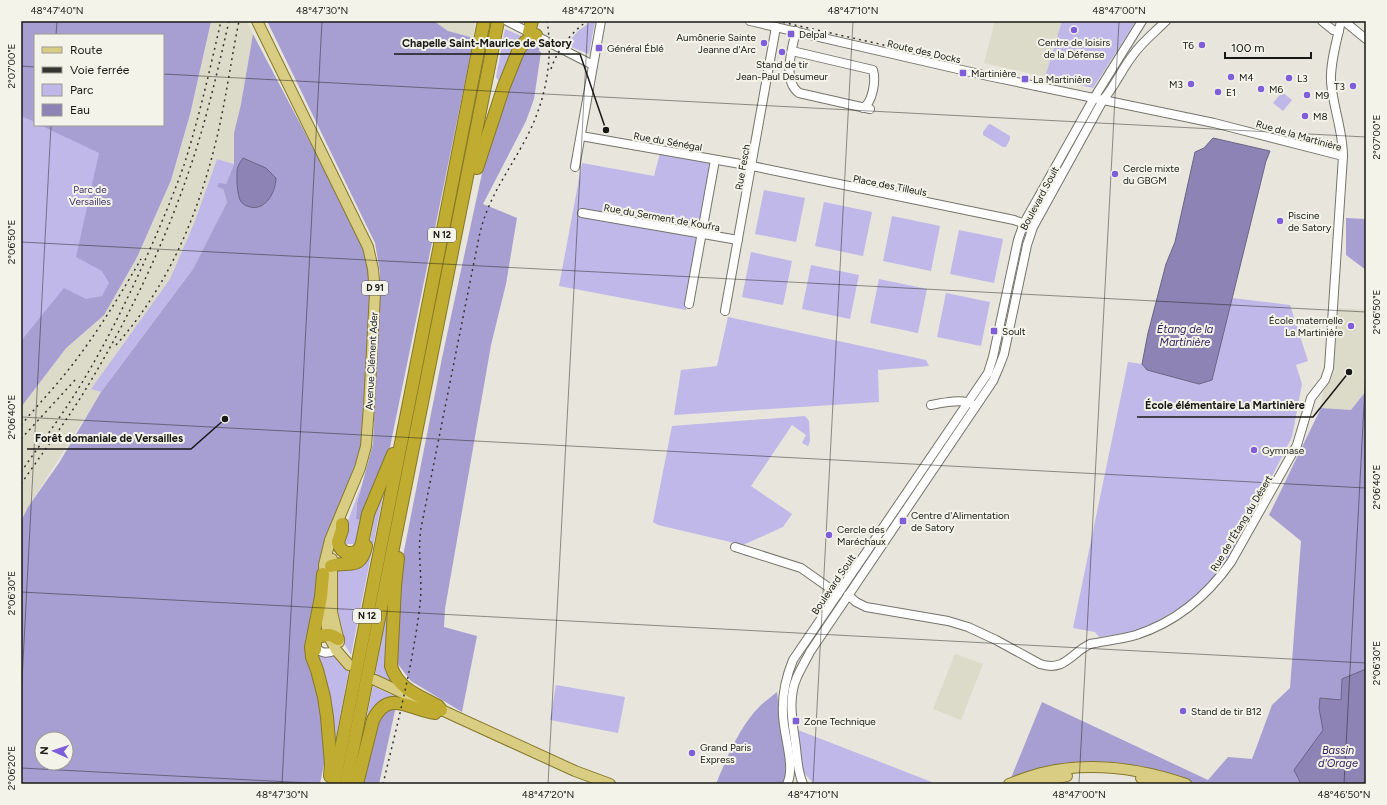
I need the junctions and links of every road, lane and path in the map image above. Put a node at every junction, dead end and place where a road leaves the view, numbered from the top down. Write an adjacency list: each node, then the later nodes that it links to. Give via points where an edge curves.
1 (257, 21): 47 (main road, Avenue Clément Ader / D 91, via 368,247 374,269 375,293 366,446 360,468 330,540 324,560)
2 (262, 21): 44 (main road, Avenue Clément Ader / D 91, via 373,244 379,266 380,290 370,448)
3 (484, 21): 42 (highway, N 12)
4 (601, 21): 19 (street)
5 (750, 21): 11 (street, Route des Docks)
6 (1142, 21): 14 (street, Boulevard Soult)
7 (1166, 21): 17 (street, Boulevard Soult)
8 (1322, 21): 15 (street)
9 (1343, 21): 15 (street); 16 (street)
10 (501, 22): 12 (street); 27 (highway, N 12)
11 (776, 27): 13 (street, Route des Docks); 25 (street, Rue Fesch)
12 (532, 30): 19 (street); 27 (highway, via 519,49 492,119 476,171)
13 (796, 31): 18 (street); 20 (street, Route des Docks, via 914,60)
14 (1135, 32): 17 (street); 20 (street, Boulevard Soult)
15 (1339, 32): 23 (street, via 1333,60 1332,83)
16 (1366, 39)
17 (1145, 40): 21 (street, Boulevard Soult)
18 (792, 50): 18 (street, via 791,83 795,91 866,108 874,86 873,70)
19 (593, 65): 22 (street)
20 (1094, 98): 21 (street, Rue de la Martinière); 29 (street, Boulevard Soult)
21 (1103, 100): 23 (street, Rue de la Martinière, via 1214,123); 30 (street, Boulevard Soult)
22 (581, 136): 24 (street, Rue du Sénégal); 26 (street)
23 (1343, 156): 37 (street, Rue de la Martinière, via 1329,365)
24 (715, 160): 25 (street, Rue du Sénégal); 31 (street)
25 (752, 166): 29 (street, Place des Tilleuls); 32 (street, Rue Fesch)
26 (575, 167)
27 (467, 180): 45 (highway, N 12)
28 (582, 213): 31 (street, Rue du Serment de Koufra)
29 (1024, 223): 30 (street, Place des Tilleuls); 33 (street, Boulevard Soult)
30 (1033, 227): 34 (street, Boulevard Soult)
31 (702, 234): 32 (street, Rue du Serment de Koufra); 35 (street)
32 (738, 240): 36 (street, Rue Fesch)
33 (1010, 276): 34 (street); 39 (street, Boulevard Soult, via 993,358)
34 (1020, 278): 39 (street, Boulevard Soult, via 1000,367 993,381)
35 (689, 304)
36 (725, 311)
37 (1321, 386): 49 (street, Rue de l'Étang du Désert, via 1311,398 1297,445 1231,562 1218,580 1193,605 1147,631 1090,644 1062,664 1047,666 968,627 948,621 866,607)
38 (950, 402): 39 (street); 40 (street); 41 (street)
39 (973, 404): 41 (street, Boulevard Soult)
40 (930, 405)
41 (964, 417): 48 (street, Boulevard Soult); 49 (street, Boulevard Soult)
42 (399, 448): 43 (highway, via 392,456); 57 (highway, N 12)
43 (373, 504): 44 (highway, via 360,548 356,552 346,553 339,546); 47 (highway, via 365,552 361,558 356,563 335,565)
44 (342, 524): 47 (main road, Avenue Clément Ader / D 91)
45 (397, 525): 55 (highway, via 401,538 395,586 391,666 395,677 403,686 438,706); 58 (highway, N 12)
46 (735, 547): 48 (street, via 801,568)
47 (327, 570): 50 (main road, Avenue Clément Ader / D 91); 53 (highway, via 311,647)
48 (838, 594): 62 (street, Boulevard Soult, via 798,652 788,672 783,701 790,766)
49 (848, 595): 63 (street, Boulevard Soult, via 796,678 791,712)
50 (334, 642): 51 (highway, via 318,637); 51 (street, via 331,653 324,653); 52 (main road, Avenue Clément Ader / D 91)
51 (315, 646): 53 (highway)
52 (349, 662)
53 (317, 670): 56 (highway, via 327,717)
54 (374, 683): 55 (main road)
55 (438, 711): 59 (highway, via 398,703 382,707 373,720); 60 (main road, via 487,738); 61 (main road)
56 (330, 784)
57 (334, 784)
58 (346, 784)
59 (357, 784)
60 (590, 784)
61 (610, 784)
62 (787, 784)
63 (803, 784)
64 (1009, 784): 67 (main road, via 1041,773 1093,767 1133,770 1164,776)
65 (1030, 784): 66 (main road, via 1070,776 1106,774 1132,776)
66 (1164, 784)
67 (1186, 784)

